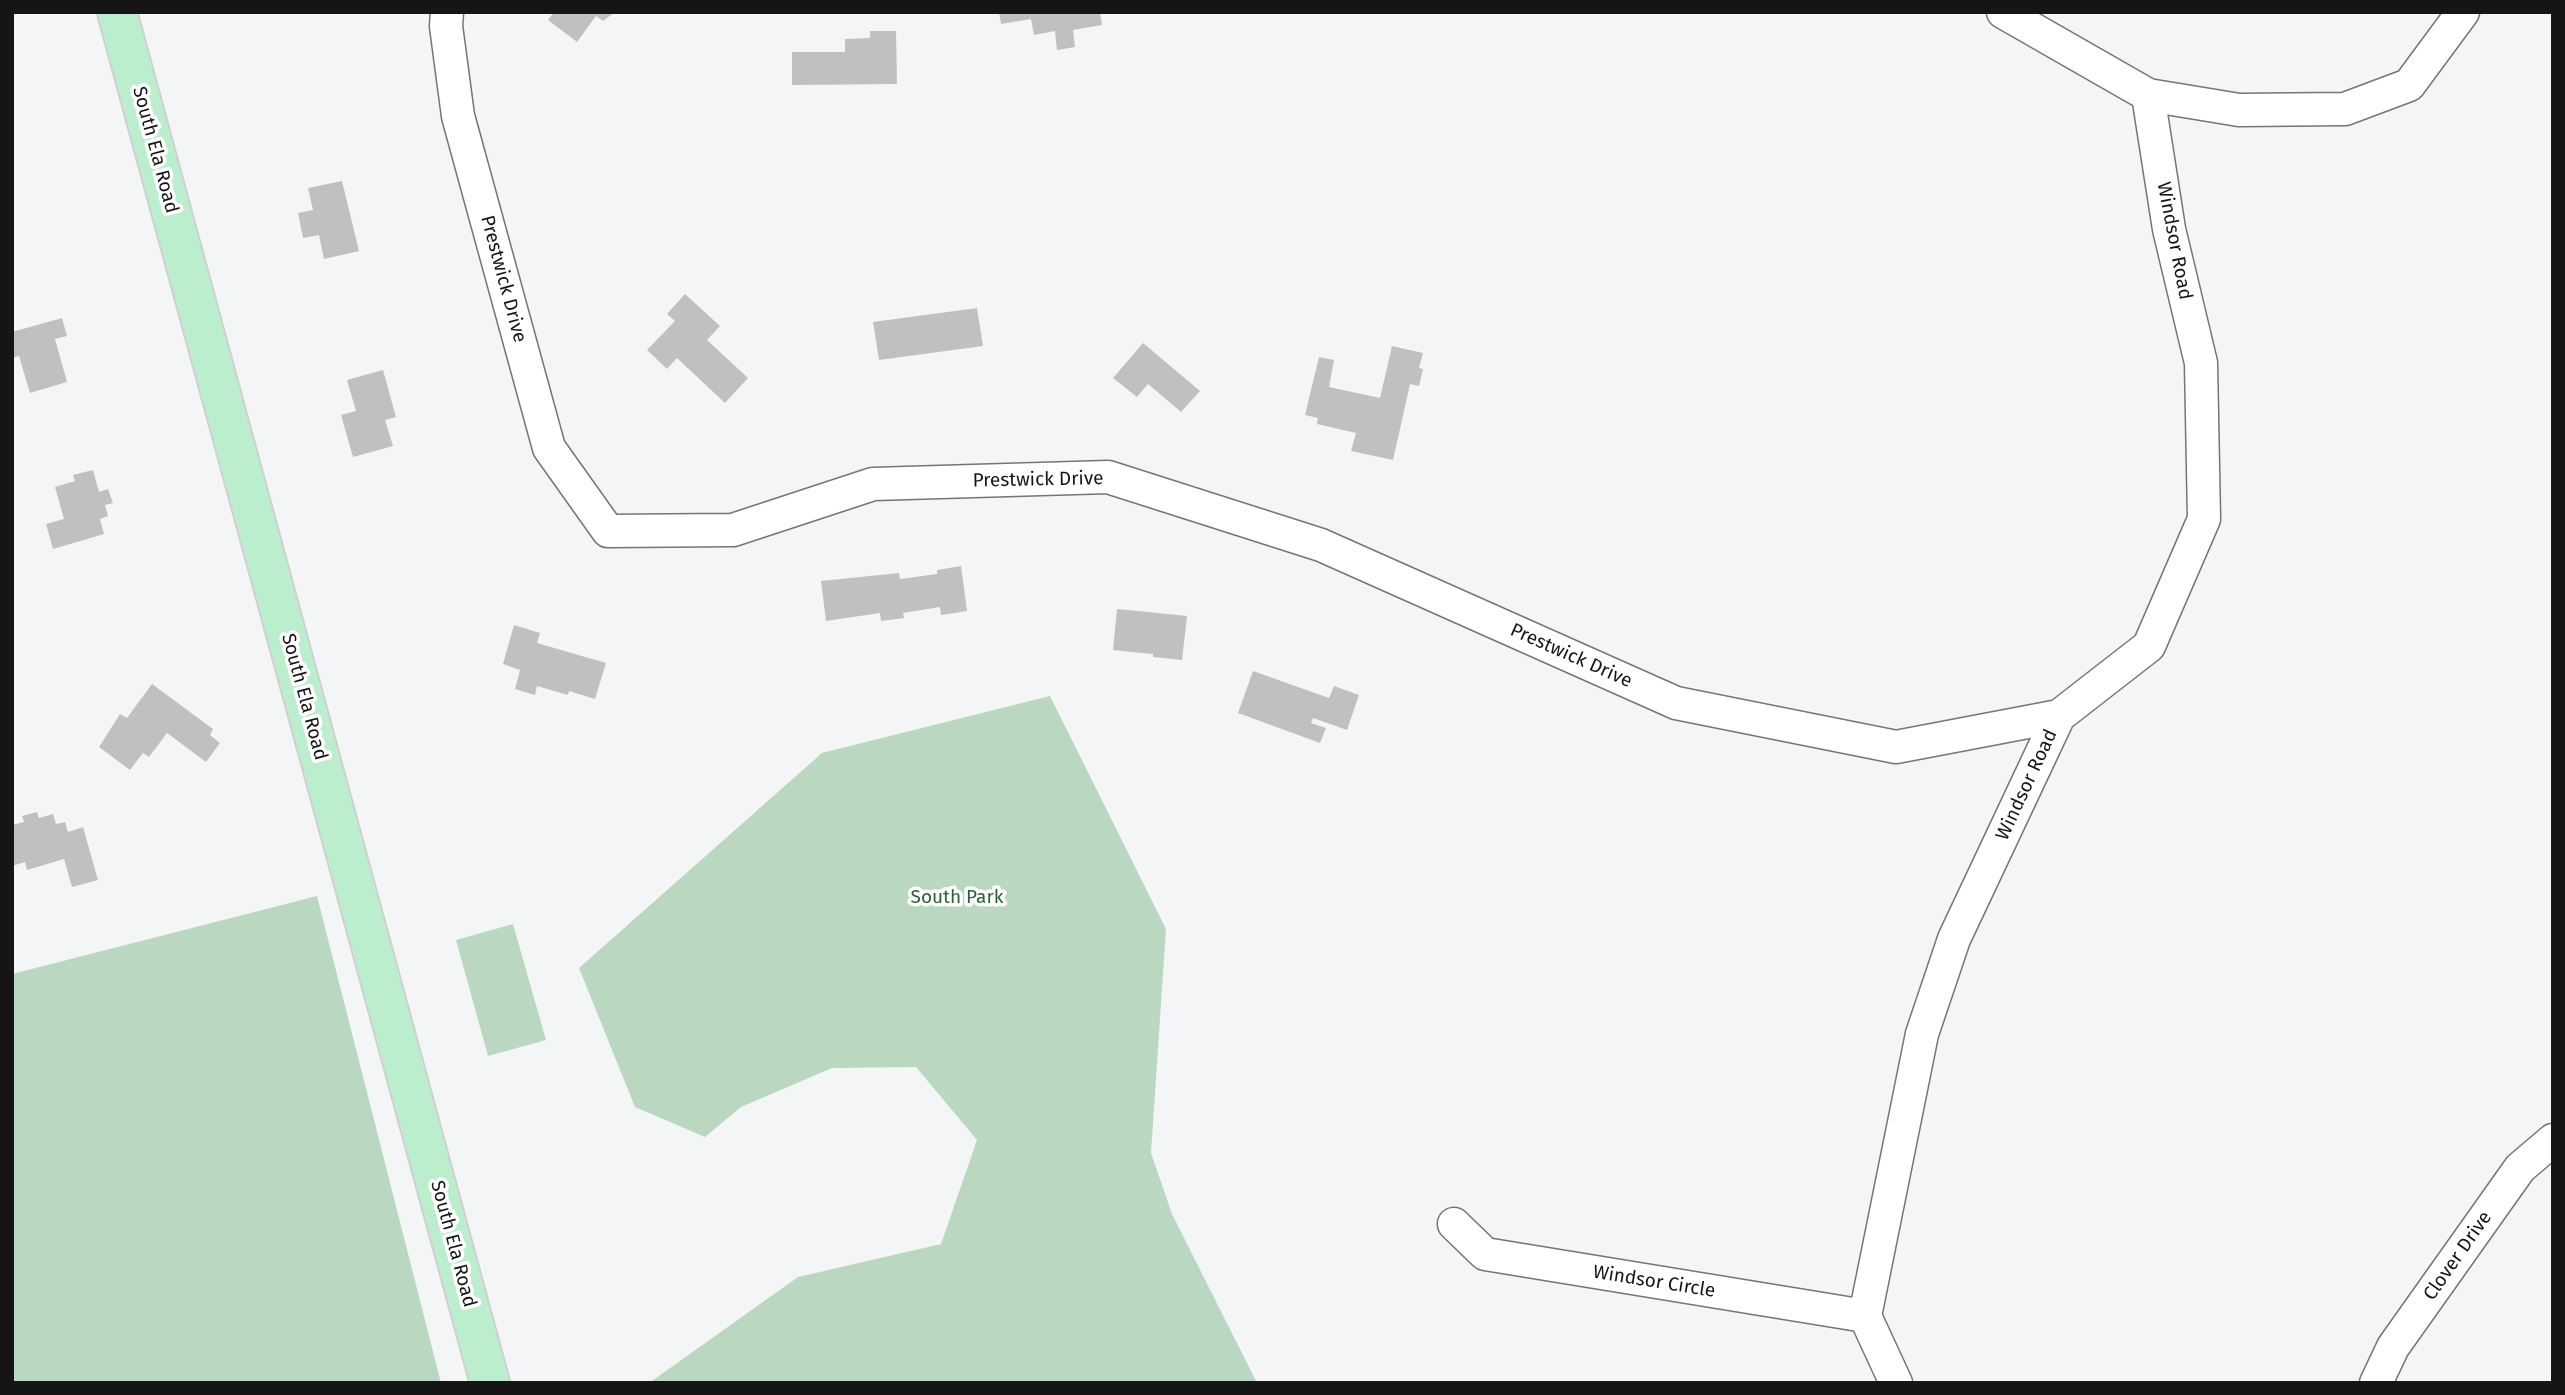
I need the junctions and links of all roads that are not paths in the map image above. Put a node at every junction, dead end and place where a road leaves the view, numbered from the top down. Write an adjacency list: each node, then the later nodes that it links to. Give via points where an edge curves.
1 (117, 12): 10 (main road, South Ela Road)
2 (447, 12): 6 (street, Prestwick Drive, via 458,116 549,448 608,531 733,530 873,484 1108,477 1321,545 1675,703 1896,747)
3 (2003, 12): 5 (street)
4 (2463, 12): 5 (street, via 2409,85 2345,109 2239,110)
5 (2148, 95): 6 (street, Windsor Road, via 2169,229 2201,363 2204,519 2149,646)
6 (2059, 716): 9 (street, Windsor Road, via 1954,939 1922,1034)
7 (2553, 1140): 12 (street, Clover Drive, via 2520,1168 2393,1347)
8 (1454, 1224): 9 (street, Windsor Circle, via 1485,1255)
9 (1865, 1316): 11 (street)
10 (490, 1383)
11 (1896, 1383)
12 (2376, 1383)

